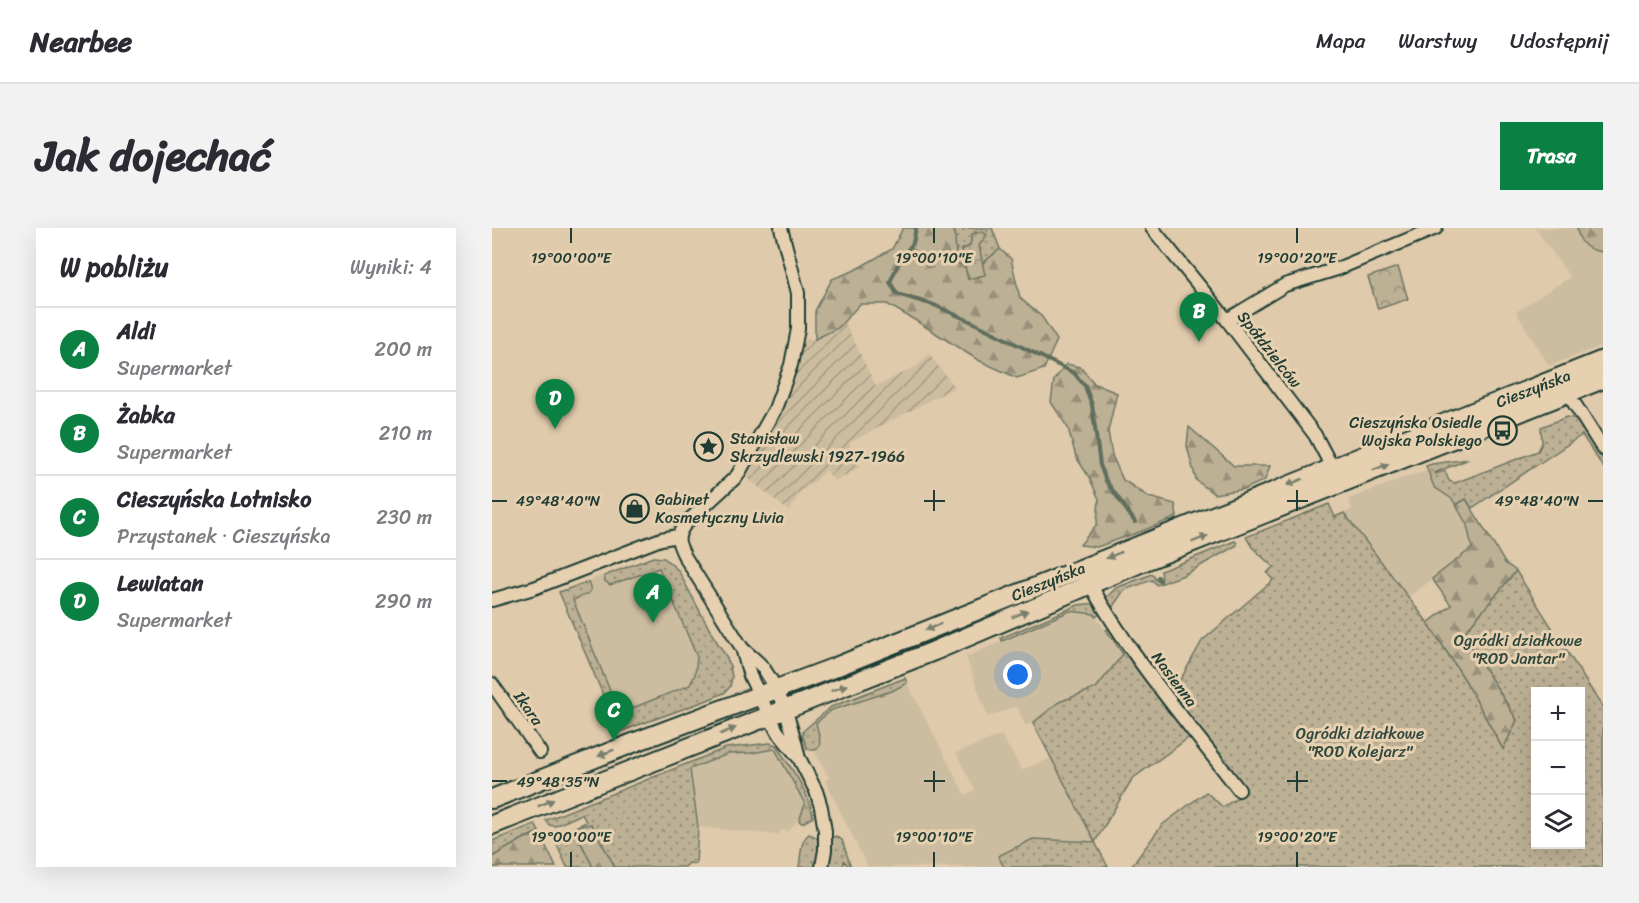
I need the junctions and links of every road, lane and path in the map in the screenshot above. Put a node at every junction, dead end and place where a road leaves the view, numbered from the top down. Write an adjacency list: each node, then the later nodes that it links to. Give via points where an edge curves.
1 (781, 228): 10 (street, via 798,293 798,328 791,364 774,409 737,476 685,524)
2 (1152, 228): 4 (street, Spółdzielców)
3 (1436, 228): 4 (street, via 1285,285)
4 (1227, 320): 9 (street, Spółdzielców, via 1315,435)
5 (1603, 360): 9 (main road, Cieszyńska)
6 (1603, 379): 11 (main road, Cieszyńska, one-way to 6)
7 (1574, 403): 8 (street)
8 (1603, 449)
9 (1332, 467): 14 (main road, Cieszyńska, one-way to 14)
10 (678, 536): 12 (street); 14 (street, via 686,557 742,648 764,669)
11 (1090, 584): 15 (main road, Cieszyńska, one-way to 11); 18 (street, Nasienna, via 1168,699)
12 (492, 600)
13 (492, 684): 16 (street, Ikara)
14 (767, 692): 15 (street); 15 (street); 19 (main road, Cieszyńska, one-way to 19)
15 (777, 712): 17 (street, via 791,725); 17 (street, via 777,731); 20 (main road, Cieszyńska, one-way to 15)
16 (540, 752)
17 (799, 758): 21 (street, via 821,807 825,831)
18 (1239, 790)
19 (492, 799)
20 (492, 825)
21 (822, 867)

